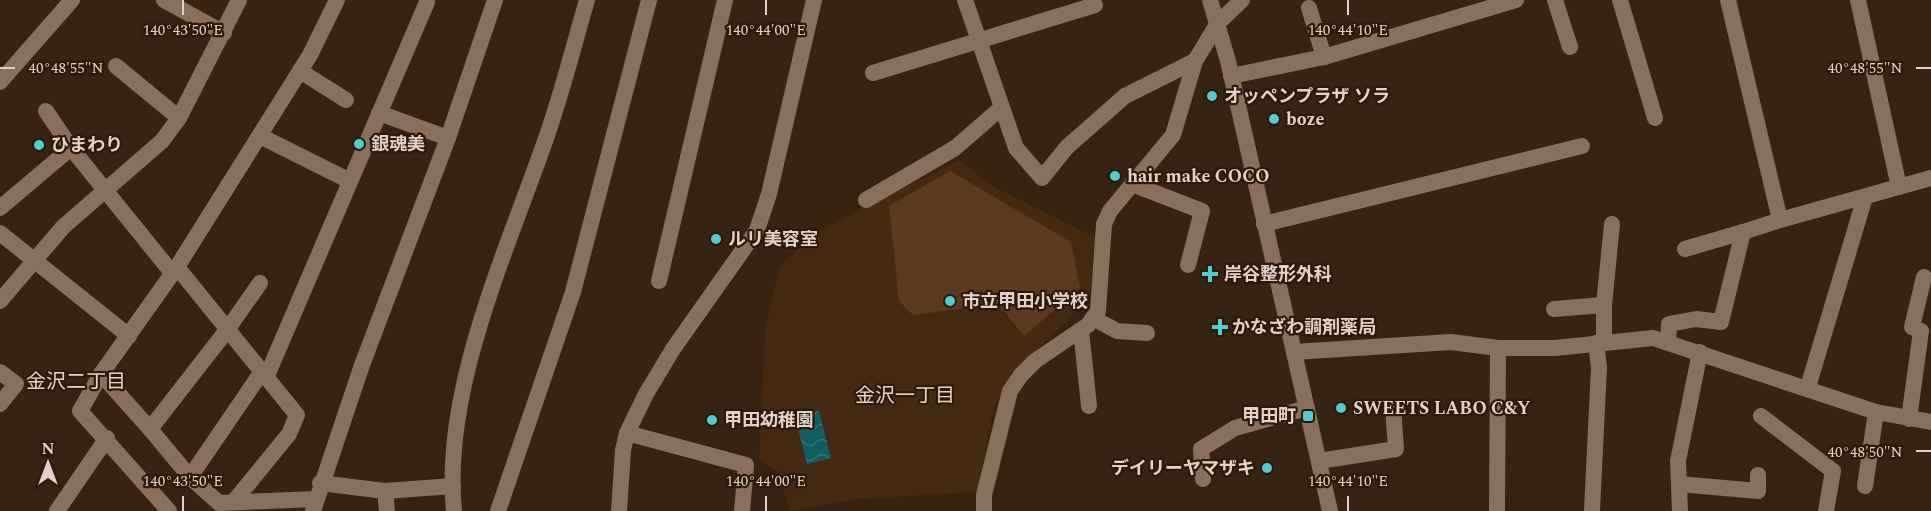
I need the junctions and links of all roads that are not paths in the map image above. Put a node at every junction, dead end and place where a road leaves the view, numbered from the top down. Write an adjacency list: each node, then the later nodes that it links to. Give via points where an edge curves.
1 (72, 0): 32 (street)
2 (164, 0): 23 (street)
3 (239, 0): 23 (street)
4 (337, 0): 29 (street)
5 (495, 0): 40 (street)
6 (587, 0): 96 (street, via 545,141 462,390 454,434)
7 (649, 0): 105 (street, via 573,292)
8 (725, 0): 61 (street)
9 (814, 0): 89 (street, via 757,230 673,349)
10 (965, 0): 24 (street)
11 (1209, 0): 22 (street)
12 (1242, 0): 22 (street)
13 (1516, 0): 19 (street)
14 (1556, 0): 25 (street)
15 (1620, 0): 38 (street)
16 (1728, 0): 51 (street)
17 (1858, 0): 46 (street)
18 (427, 2): 36 (street)
19 (1494, 3): 26 (street)
20 (1095, 5): 24 (street)
21 (1309, 8): 26 (street)
22 (1218, 23): 27 (street); 31 (street)
23 (224, 33): 37 (street)
24 (977, 40): 30 (street); 34 (street)
25 (1570, 47)
26 (1324, 57): 31 (street)
27 (1195, 61): 34 (street, via 1125,96 1067,147 1042,178 1016,148); 45 (street, via 1173,135)
28 (116, 66): 37 (street)
29 (300, 71): 33 (street); 39 (street)
30 (873, 73)
31 (1231, 76): 52 (street)
32 (0, 82)
33 (346, 100)
34 (1000, 108): 49 (street, via 956,148)
35 (46, 111): 42 (street)
36 (379, 113): 40 (street); 44 (street)
37 (179, 118): 47 (street, via 162,141)
38 (1655, 118)
39 (260, 136): 44 (street); 59 (street)
40 (448, 138): 99 (street, via 362,365)
41 (1582, 146): 52 (street)
42 (71, 148): 47 (street); 50 (street)
43 (1931, 178): 46 (street)
44 (350, 181): 78 (street)
45 (1132, 184): 58 (street, via 1202,211); 66 (street, via 1104,224 1102,289)
46 (1899, 187): 48 (street)
47 (105, 190): 57 (street); 59 (street)
48 (1865, 197): 51 (street); 79 (street)
49 (866, 200)
50 (0, 208)
51 (1780, 220): 54 (street)
52 (1264, 224): 74 (street)
53 (1612, 224): 64 (street)
54 (1743, 232): 56 (street); 71 (street, via 1721,322 1696,319 1669,324)
55 (0, 233): 57 (street)
56 (1685, 249)
57 (34, 259): 63 (street); 70 (street)
58 (1188, 265)
59 (175, 270): 67 (street); 70 (street)
60 (1924, 277): 86 (street, via 1912,327 1921,331)
61 (658, 281)
62 (260, 283): 67 (street)
63 (0, 302)
64 (1604, 305): 65 (street); 72 (street)
65 (1554, 309)
66 (1093, 318): 68 (street); 69 (street, via 1117,331)
67 (227, 330): 78 (street); 88 (street)
68 (1081, 330): 81 (street); 108 (street, via 1035,361 1010,391 984,495)
69 (1147, 333)
70 (129, 336): 77 (street)
71 (1668, 342): 72 (street, via 1653,338); 75 (street)
72 (1600, 343): 73 (street); 111 (street)
73 (1498, 348): 74 (street, via 1451,342); 110 (street)
74 (1294, 352): 83 (street)
75 (1700, 352): 79 (street); 95 (street, via 1678,461)
76 (0, 372): 80 (street, via 16,384)
77 (101, 374): 88 (street); 90 (street, via 80,411)
78 (263, 375): 93 (street); 100 (street, via 297,415 289,434)
79 (1808, 387): 84 (street)
80 (0, 404)
81 (1089, 406)
82 (1393, 407): 91 (street, via 1396,449)
83 (1307, 408): 91 (street); 94 (street, via 1235,428 1201,449)
84 (1876, 411): 86 (street); 97 (street)
85 (1761, 416): 113 (street, via 1833,471)
86 (1909, 419): 87 (street)
87 (1931, 422)
88 (150, 429): 93 (street)
89 (627, 433): 106 (street, via 622,450); 107 (street, via 746,465)
90 (107, 438): 101 (street); 102 (street)
91 (1319, 461): 109 (street)
92 (1758, 475): 95 (street, via 1758,491)
93 (190, 477): 100 (street, via 219,502)
94 (1203, 479)
95 (1679, 484): 112 (street)
96 (453, 486): 98 (street); 104 (street)
97 (1865, 486)
98 (385, 491): 99 (street); 103 (street)
99 (317, 498): 100 (street)
100 (235, 500)
101 (57, 511)
102 (169, 511)
103 (387, 511)
104 (454, 511)
105 (498, 511)
106 (619, 511)
107 (742, 511)
108 (984, 511)
109 (1330, 511)
110 (1497, 511)
111 (1592, 511)
112 (1680, 511)
113 (1826, 511)

